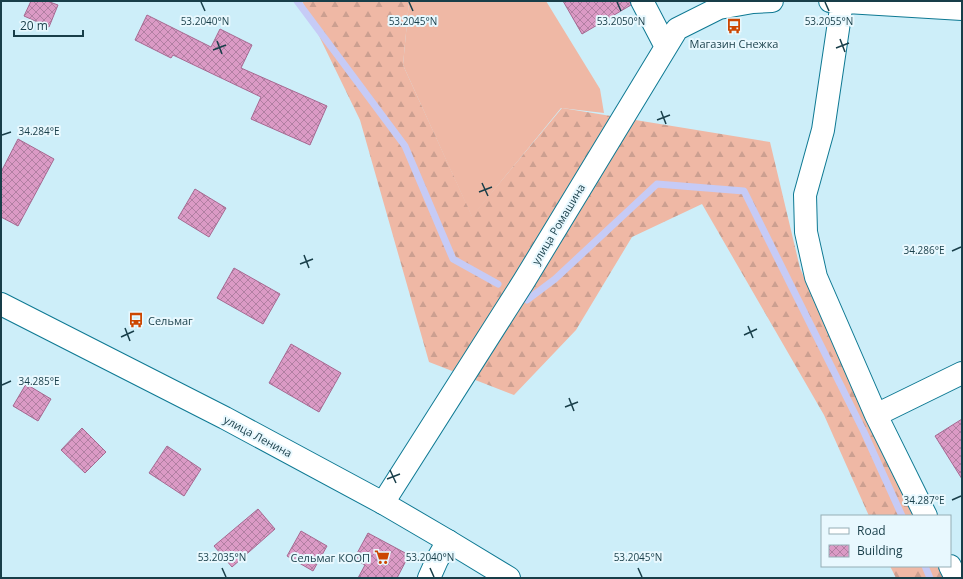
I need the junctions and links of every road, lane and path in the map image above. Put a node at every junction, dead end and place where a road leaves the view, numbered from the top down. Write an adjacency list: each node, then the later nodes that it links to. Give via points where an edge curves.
1 (642, 1): 6 (street)
2 (696, 1): 6 (street, улица Ромашина)
3 (772, 1): 6 (street, via 719,8)
4 (836, 1): 5 (street); 9 (street, via 823,130 805,194 806,232 816,276)
5 (962, 9)
6 (671, 38): 10 (street, улица Ромашина, via 524,281)
7 (1, 304): 10 (street, улица Ленина, via 225,418)
8 (962, 373): 9 (street)
9 (876, 415): 11 (street)
10 (383, 503): 12 (street, улица Ленина)
11 (926, 515)
12 (448, 541): 14 (street); 15 (street, улица Ленина)
13 (950, 567): 16 (street)
14 (429, 578)
15 (509, 578)
16 (956, 578)

